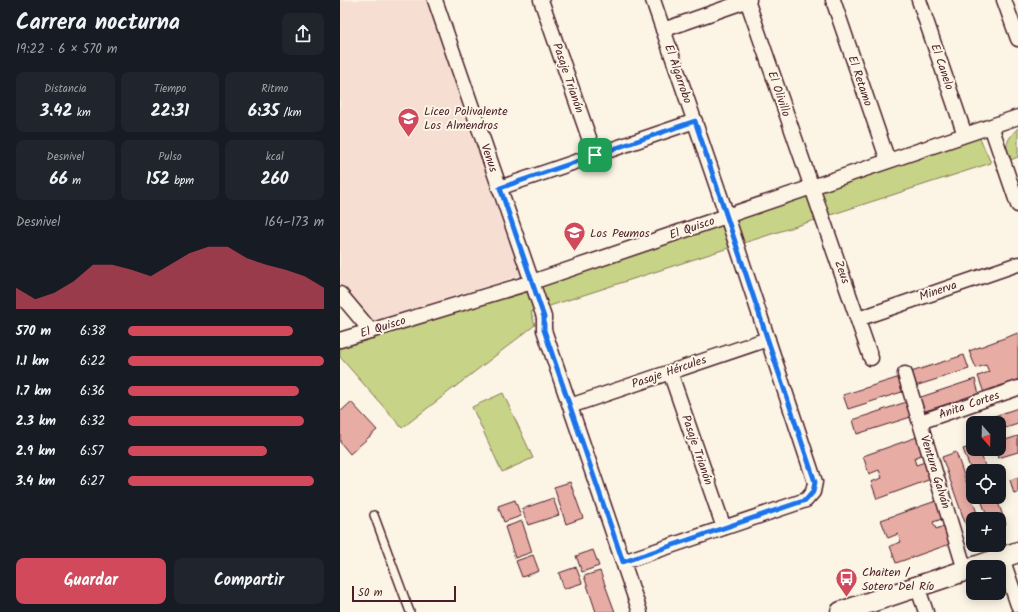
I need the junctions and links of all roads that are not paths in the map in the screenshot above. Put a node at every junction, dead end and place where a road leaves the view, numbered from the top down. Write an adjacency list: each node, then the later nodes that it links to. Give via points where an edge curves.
1 (435, 0): 17 (street, Venus)
2 (541, 0): 14 (street, Pasaje Trianón)
3 (653, 0): 8 (street, El Algarrobo)
4 (748, 0): 8 (street); 16 (street, El Olivillo)
5 (832, 0): 15 (street, El Retamo)
6 (919, 0): 13 (street, El Canelo)
7 (1004, 0): 9 (street)
8 (663, 30): 11 (street, El Algarrobo)
9 (1018, 39)
10 (1018, 117): 12 (street, El Quisco)
11 (695, 121): 14 (street); 19 (street, El Algarrobo)
12 (991, 126): 13 (street, El Quisco); 18 (street)
13 (965, 135): 15 (street, El Quisco)
14 (595, 155): 17 (street)
15 (888, 161): 16 (street, El Quisco)
16 (812, 187): 19 (street, El Quisco); 23 (street, Zeus)
17 (500, 188): 21 (street, Venus)
18 (1018, 205)
19 (727, 216): 21 (street, El Quisco); 25 (street, El Algarrobo)
20 (1018, 264): 23 (street, Minerva)
21 (532, 282): 24 (street, El Quisco); 31 (street, Venus, via 544,317 544,330)
22 (340, 294): 24 (street)
23 (858, 319): 27 (street, Zeus)
24 (371, 330): 26 (street, El Quisco)
25 (768, 338): 28 (street, Pasaje Hércules); 34 (street, El Algarrobo, via 815,482 813,492 806,500)
26 (340, 340)
27 (871, 358)
28 (670, 372): 31 (street, Pasaje Hércules); 34 (street, Pasaje Trianón)
29 (905, 374): 32 (street, Ventura Galván)
30 (1018, 388): 32 (street, Anita Cortes)
31 (570, 406): 38 (street, Venus)
32 (920, 422): 36 (street, Ventura Galván)
33 (374, 516): 42 (lane)
34 (724, 528): 38 (street)
35 (1010, 555): 37 (main road); 41 (street)
36 (968, 560)
37 (995, 560)
38 (623, 562): 43 (street, Venus)
39 (966, 570): 40 (main road)
40 (917, 586): 44 (main road); 45 (street)
41 (1018, 606)
42 (410, 612)
43 (640, 612)
44 (841, 612)
45 (926, 612)

